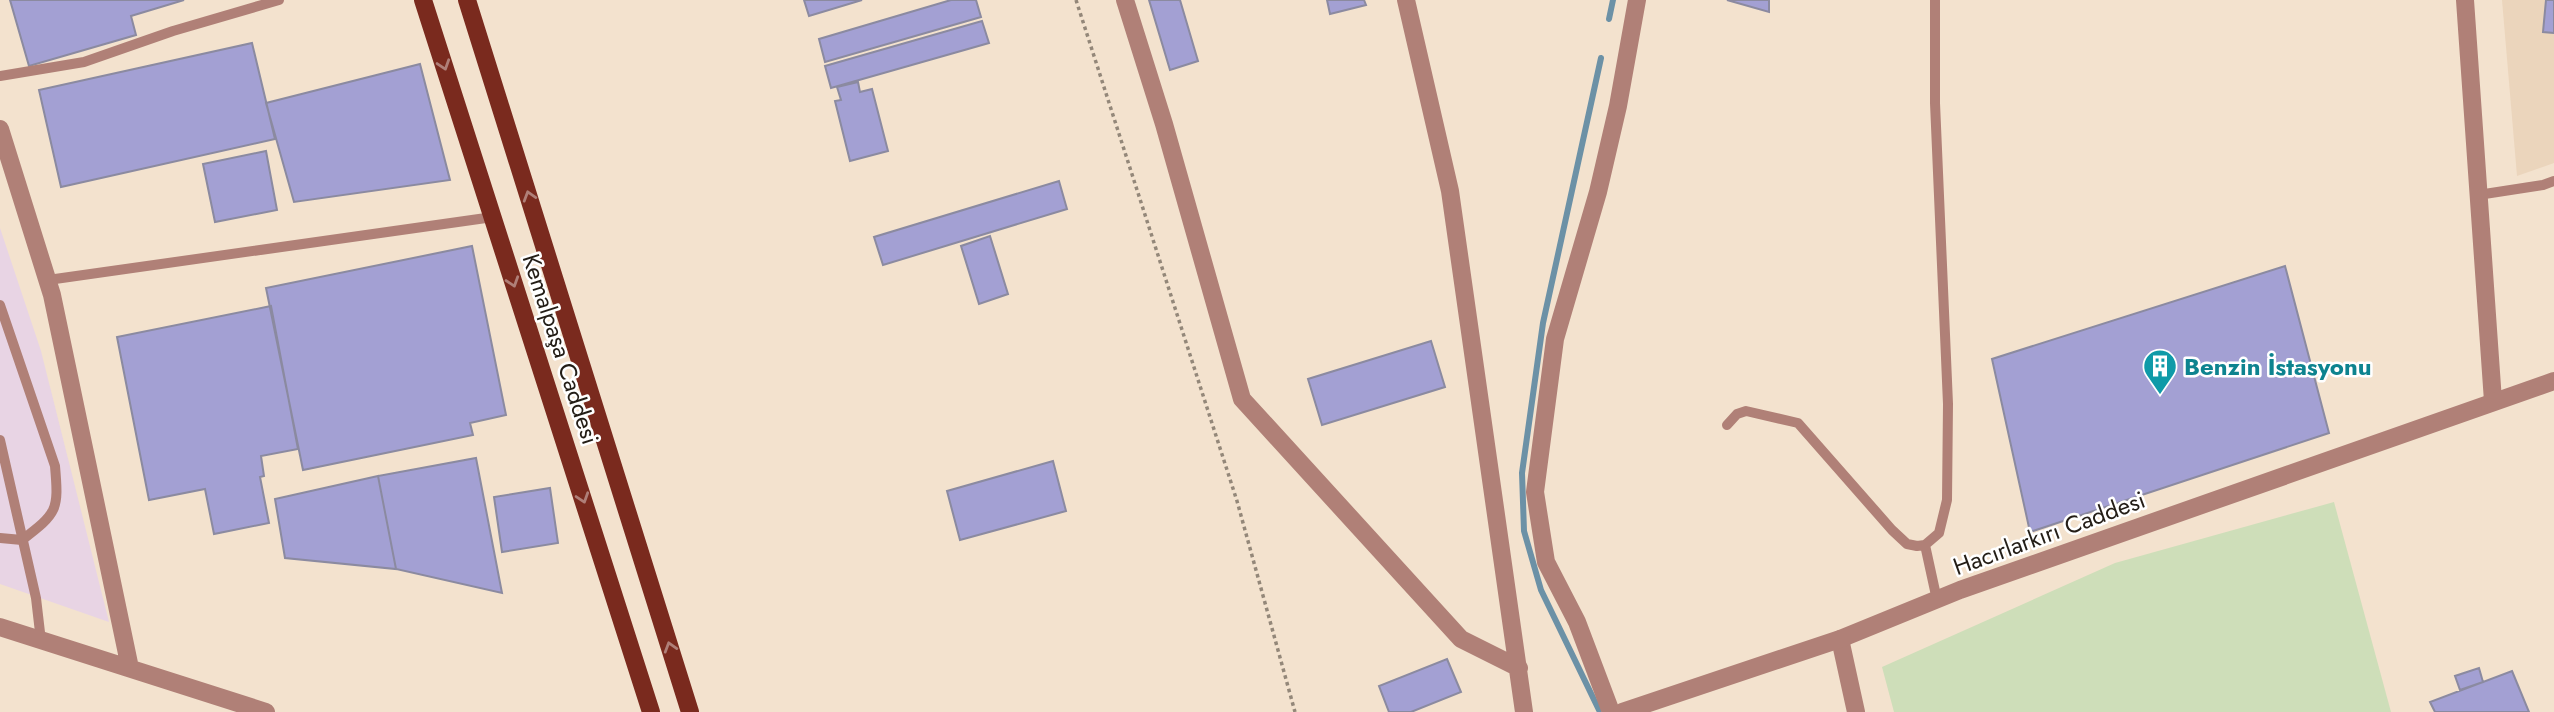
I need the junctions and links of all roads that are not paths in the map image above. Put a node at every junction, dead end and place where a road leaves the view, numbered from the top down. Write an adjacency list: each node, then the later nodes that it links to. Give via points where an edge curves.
1 (279, 0): 9 (lane, via 84,62)
2 (424, 0): 13 (main road, Kemalpaşa Caddesi, one-way to 13)
3 (467, 0): 31 (main road, Kemalpaşa Caddesi, one-way to 3)
4 (1125, 0): 28 (street, via 1242,399 1461,639)
5 (1406, 0): 28 (street, via 1450,191)
6 (1637, 0): 33 (street, via 1598,192 1555,339 1535,492 1546,562 1577,622)
7 (1935, 0): 22 (lane, via 1947,500 1939,533)
8 (2465, 0): 12 (street)
9 (0, 76)
10 (0, 129): 14 (street)
11 (2554, 181): 12 (lane)
12 (2479, 195): 17 (street)
13 (493, 217): 14 (lane); 29 (main road, Kemalpaşa Caddesi, one-way to 29)
14 (48, 280): 27 (street)
15 (0, 305): 21 (lane, via 55,466 55,510)
16 (2554, 381): 17 (street, Hacırlarkırı Caddesi)
17 (2493, 401): 23 (street, Hacırlarkırı Caddesi)
18 (1727, 425): 22 (lane, via 1746,411 1798,423 1892,530 1907,544)
19 (0, 441): 21 (lane)
20 (0, 538): 21 (lane)
21 (22, 540): 26 (lane)
22 (1925, 545): 23 (lane)
23 (1937, 600): 25 (street, Hacırlarkırı Caddesi)
24 (0, 627): 26 (street)
25 (1840, 639): 34 (street, Hacırlarkırı Caddesi); 35 (street)
26 (41, 641): 27 (street)
27 (130, 668): 30 (street)
28 (1519, 668): 32 (street)
29 (650, 711)
30 (264, 712)
31 (690, 712)
32 (1524, 712)
33 (1611, 712)
34 (1622, 712)
35 (1856, 712)

